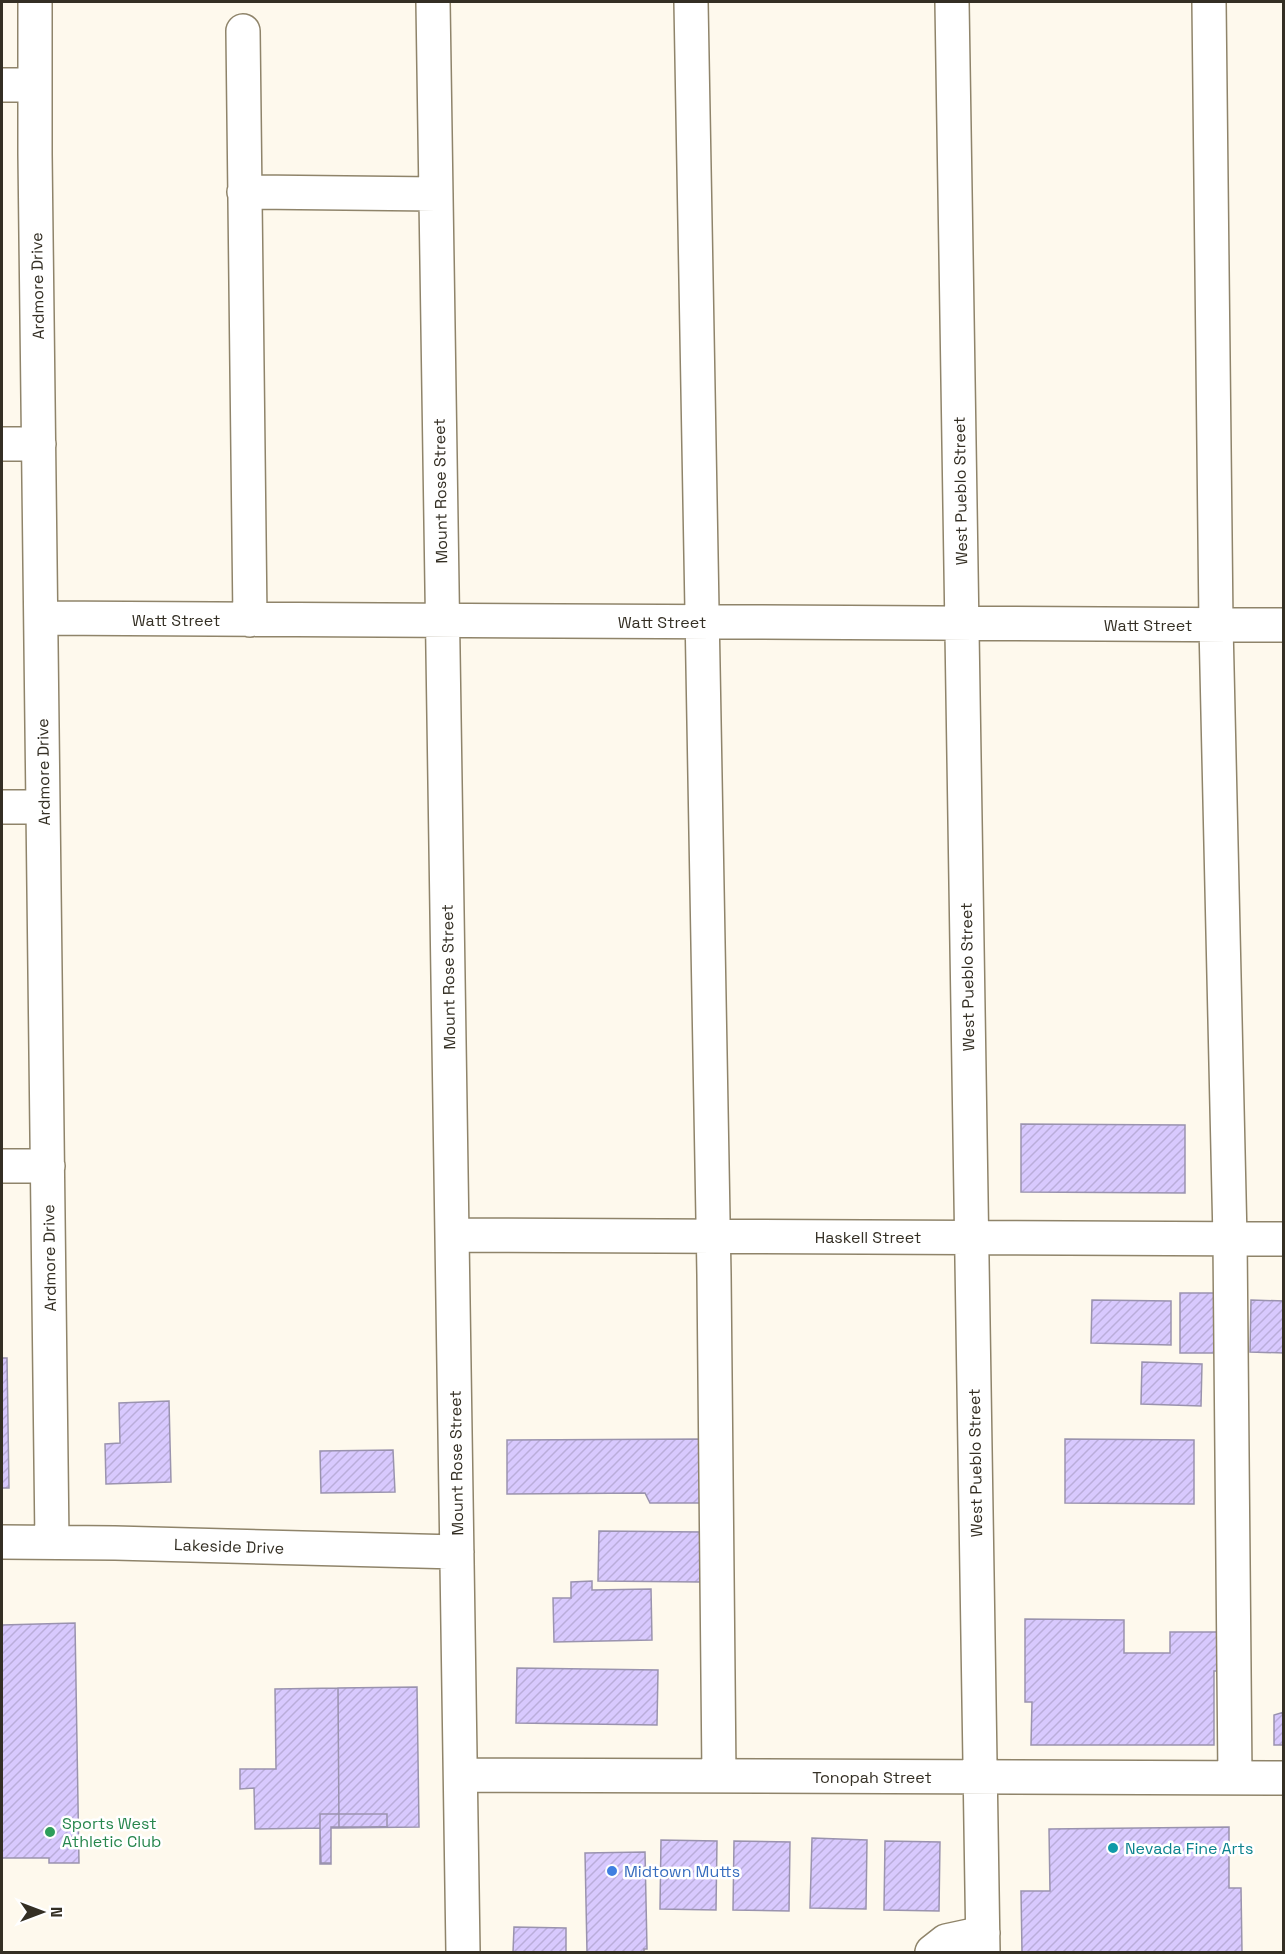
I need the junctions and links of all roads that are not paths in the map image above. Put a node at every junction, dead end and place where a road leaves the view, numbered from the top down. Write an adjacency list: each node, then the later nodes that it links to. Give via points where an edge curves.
1 (35, 2): 8 (street, Ardmore Drive)
2 (433, 2): 10 (street, Mount Rose Street)
3 (691, 2): 16 (street)
4 (952, 2): 17 (street, West Pueblo Street)
5 (1209, 2): 18 (street)
6 (243, 31): 9 (street)
7 (2, 85): 8 (street)
8 (35, 85): 12 (street, Ardmore Drive)
9 (244, 192): 10 (street); 14 (street)
10 (436, 194): 15 (street, Mount Rose Street)
11 (2, 444): 12 (street)
12 (39, 444): 13 (street, Ardmore Drive)
13 (41, 618): 14 (street, Watt Street); 21 (street, Ardmore Drive)
14 (250, 620): 15 (street, Watt Street)
15 (442, 621): 16 (street, Watt Street); 24 (street, Mount Rose Street)
16 (702, 623): 17 (street, Watt Street); 25 (street)
17 (962, 624): 18 (street, Watt Street); 26 (street, West Pueblo Street)
18 (1216, 625): 19 (street, Watt Street); 27 (street)
19 (1284, 625)
20 (2, 807): 21 (street)
21 (43, 807): 23 (street, Ardmore Drive)
22 (2, 1166): 23 (street)
23 (48, 1166): 30 (street, Ardmore Drive)
24 (452, 1235): 25 (street, Haskell Street); 31 (street, Mount Rose Street)
25 (713, 1236): 26 (street, Haskell Street); 33 (street)
26 (972, 1237): 27 (street, Haskell Street); 34 (street, West Pueblo Street)
27 (1230, 1239): 28 (street, Haskell Street); 35 (street)
28 (1284, 1239)
29 (2, 1542): 30 (street, Lakeside Drive)
30 (52, 1542): 31 (street, Lakeside Drive)
31 (457, 1552): 32 (street, Mount Rose Street)
32 (461, 1774): 33 (street, Tonopah Street); 38 (street, Mount Rose Street)
33 (719, 1776): 34 (street, Tonopah Street)
34 (980, 1778): 35 (street, Tonopah Street); 37 (street, West Pueblo Street)
35 (1234, 1778): 36 (street, Tonopah Street)
36 (1284, 1778)
37 (983, 1943): 39 (street, via 946,1941)
38 (463, 1953)
39 (932, 1953)

